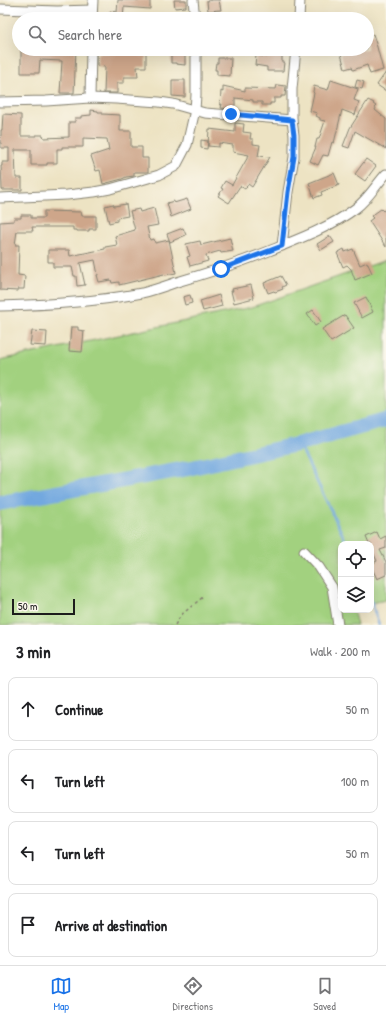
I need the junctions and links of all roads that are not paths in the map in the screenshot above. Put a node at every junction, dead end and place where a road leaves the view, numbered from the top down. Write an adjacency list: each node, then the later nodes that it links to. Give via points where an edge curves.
1 (93, 0): 6 (street)
2 (193, 0): 7 (street)
3 (300, 0): 8 (street)
4 (0, 9): 5 (street)
5 (69, 12)
6 (92, 12)
7 (194, 12)
8 (299, 12)
9 (91, 56): 12 (street)
10 (196, 56): 14 (street)
11 (295, 56): 15 (street)
12 (90, 98): 13 (street); 14 (street, via 159,102)
13 (0, 102)
14 (195, 110): 15 (street); 17 (street, via 187,145 176,166 159,175 94,192)
15 (292, 120): 18 (street, via 294,157)
16 (386, 174): 18 (street, via 348,214)
17 (0, 198)
18 (282, 246): 19 (street, via 234,264 143,292 69,303)
19 (0, 306)
20 (304, 551): 21 (street, via 319,567 332,587)
21 (338, 625)

